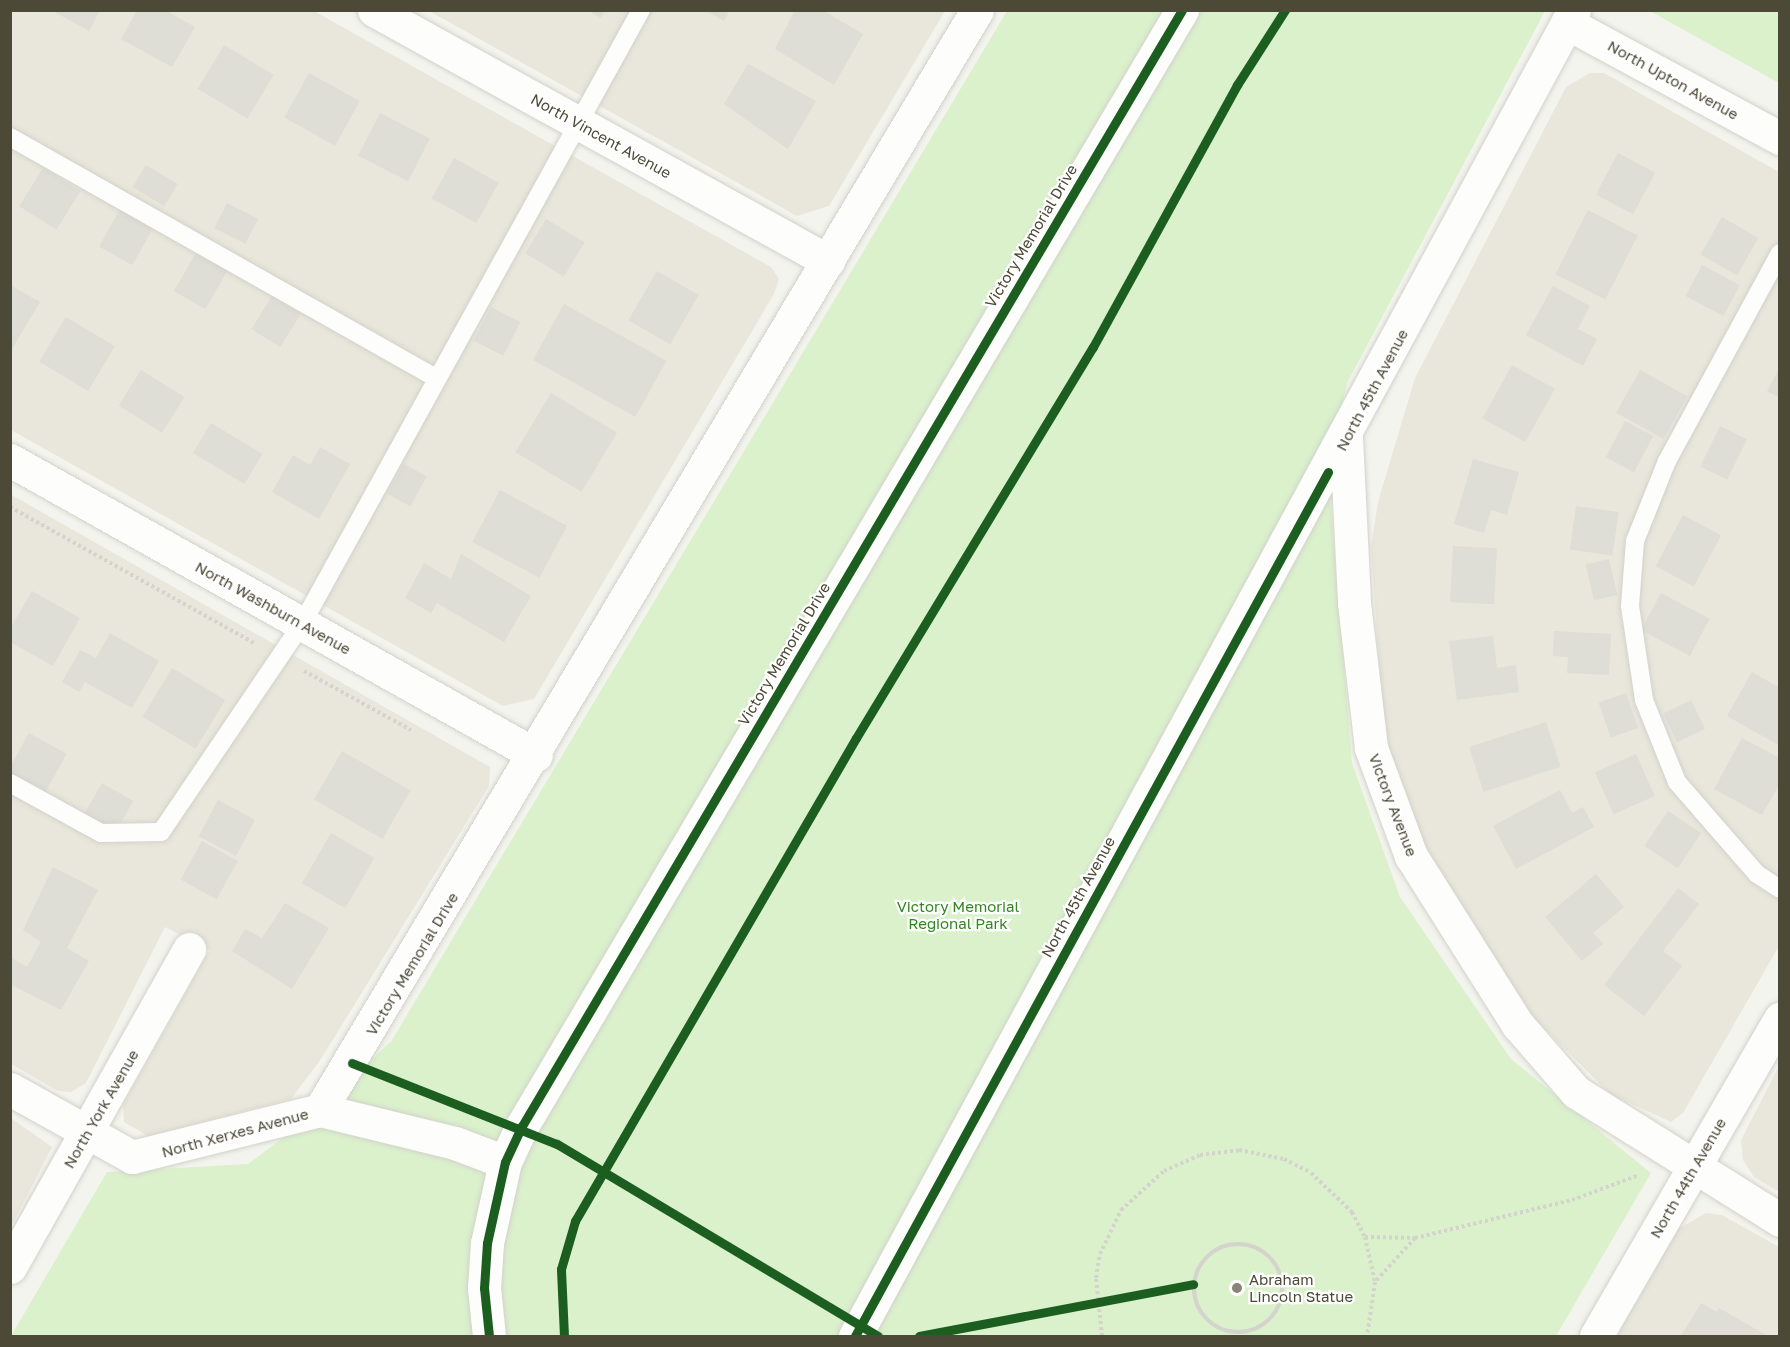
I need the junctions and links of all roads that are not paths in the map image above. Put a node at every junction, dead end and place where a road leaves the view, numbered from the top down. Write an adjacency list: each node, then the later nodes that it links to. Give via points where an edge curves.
1 (374, 10): 6 (street, North Vincent Avenue)
2 (641, 10): 6 (lane)
3 (977, 10): 10 (street, Victory Memorial Drive)
4 (1182, 10): 23 (street, Victory Memorial Drive)
5 (1571, 17): 8 (street, North Upton Avenue); 12 (street, North 45th Avenue)
6 (577, 123): 10 (street, North Vincent Avenue); 11 (lane)
7 (10, 137): 11 (lane)
8 (1779, 138)
9 (1779, 253): 17 (lane, via 1667,461 1635,541 1630,606 1644,700 1677,782 1757,874)
10 (828, 261): 15 (street, Victory Memorial Drive)
11 (435, 377): 14 (lane)
12 (1346, 438): 24 (street, Victory Avenue, via 1354,603 1371,748 1411,856 1518,1025 1576,1092); 28 (street, North 45th Avenue)
13 (10, 460): 14 (street, North Washburn Avenue)
14 (302, 624): 15 (street, North Washburn Avenue); 16 (lane, via 160,832 101,833)
15 (536, 755): 21 (street, Victory Memorial Drive)
16 (10, 783)
17 (1779, 889)
18 (189, 949): 22 (street, North York Avenue)
19 (1779, 1019): 24 (street, North 44th Avenue)
20 (10, 1089): 22 (street, North Xerxes Avenue)
21 (320, 1110): 22 (street, North Xerxes Avenue, via 132,1157); 23 (street, North Xerxes Avenue, via 455,1143)
22 (88, 1132): 26 (street, North York Avenue)
23 (505, 1162): 27 (street, Victory Memorial Drive, via 487,1243 483,1288)
24 (1692, 1168): 25 (street); 29 (street, North 44th Avenue)
25 (1779, 1220)
26 (10, 1267)
27 (489, 1336)
28 (855, 1336)
29 (1596, 1336)

